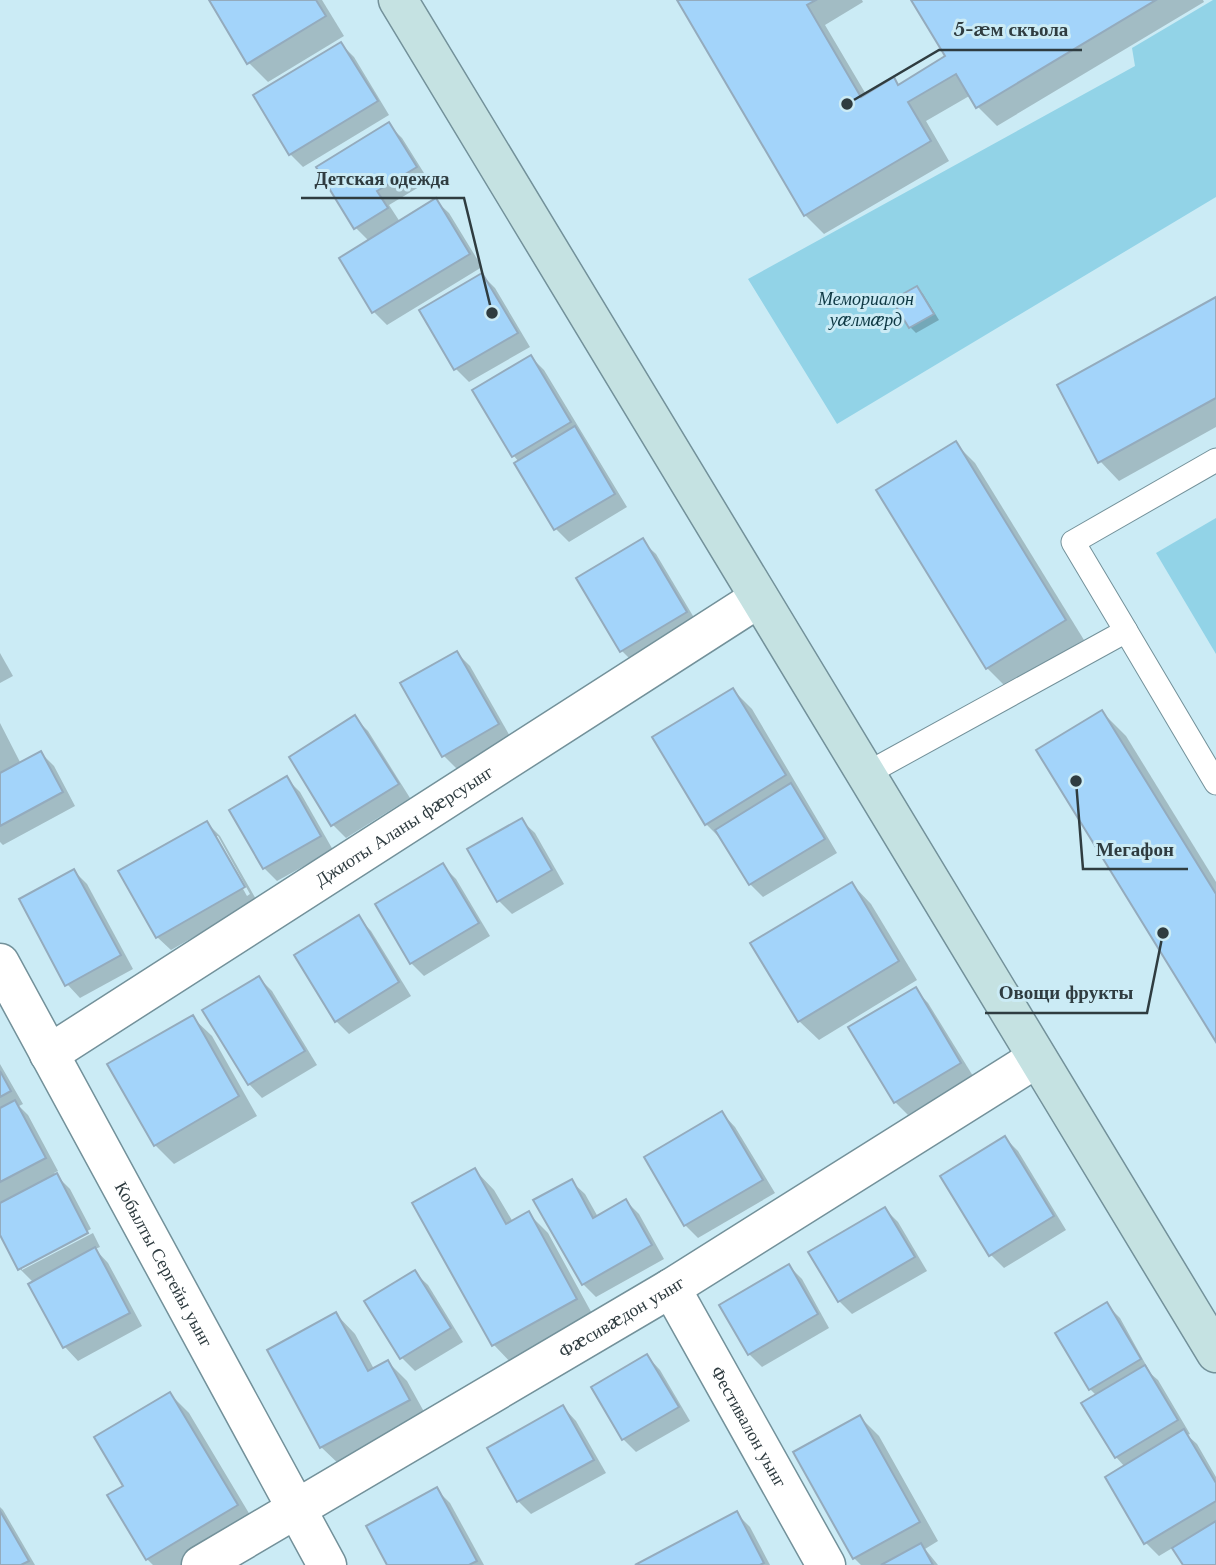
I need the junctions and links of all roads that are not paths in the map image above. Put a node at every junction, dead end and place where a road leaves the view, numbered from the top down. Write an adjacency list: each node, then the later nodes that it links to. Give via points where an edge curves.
1 (398, 0): 3 (street)
2 (1216, 460): 4 (lane, via 1073,542)
3 (760, 598): 5 (street); 8 (street, Джиоты Аланы фæрсуынг)
4 (1126, 631): 5 (lane); 6 (lane)
5 (866, 774): 9 (street)
6 (1216, 783)
7 (0, 963): 8 (street, Кобылты Сергейы уынг)
8 (49, 1054): 12 (street, Кобылты Сергейы уынг)
9 (1037, 1058): 10 (street, Фæсивæдон уынг); 11 (street)
10 (671, 1288): 12 (street, Фæсивæдон уынг); 15 (street, Фестивалон уынг)
11 (1216, 1353)
12 (296, 1509): 13 (street, Фæсивæдон уынг); 14 (street, Кобылты Сергейы уынг)
13 (201, 1565)
14 (327, 1565)
15 (826, 1565)

